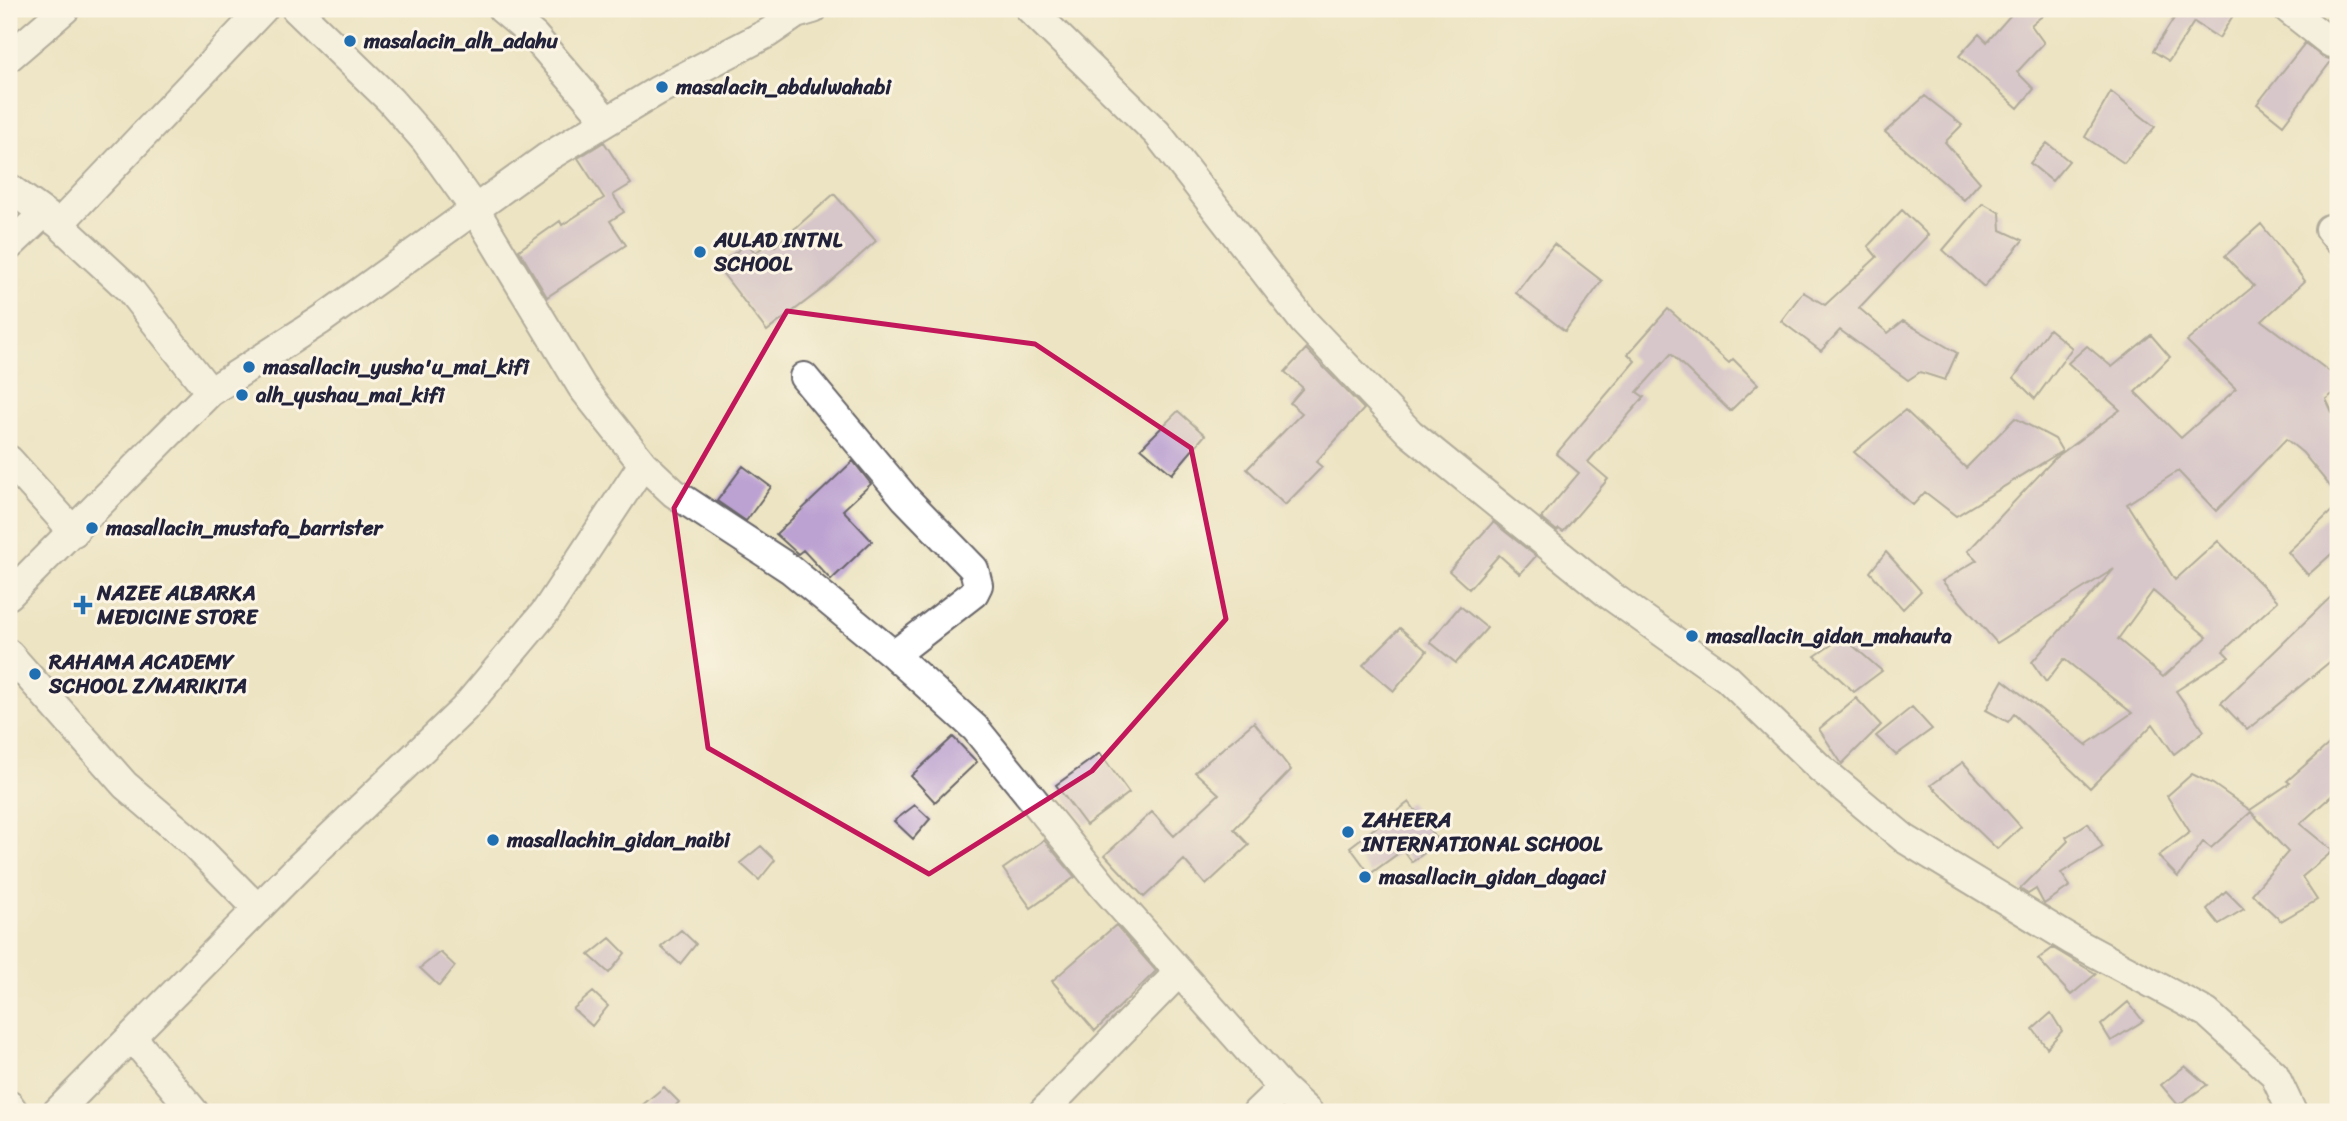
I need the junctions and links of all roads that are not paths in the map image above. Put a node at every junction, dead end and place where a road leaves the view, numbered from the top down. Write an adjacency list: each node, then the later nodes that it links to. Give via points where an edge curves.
1 (65, 9): 9 (street)
2 (263, 9): 13 (street)
3 (296, 9): 12 (street, via 390,100)
4 (502, 9): 10 (street, via 535,37)
5 (1030, 9): 34 (street, via 1157,133 1304,322 1410,433 1607,593 1727,678 1820,768 1905,839 2073,941 2207,1013 2274,1074)
6 (2288, 9): 8 (street, via 2331,43)
7 (800, 11): 10 (street)
8 (2338, 43)
9 (9, 57)
10 (607, 121): 12 (street)
11 (9, 188): 13 (street)
12 (474, 208): 16 (street, via 321,320); 18 (street, via 582,387)
13 (52, 218): 14 (street); 16 (street, via 130,290)
14 (9, 246)
15 (804, 377): 22 (street, via 897,488 974,569 978,585 974,593)
16 (210, 393): 19 (street)
17 (9, 460): 19 (street)
18 (643, 464): 22 (street, via 674,493 790,569); 23 (street, via 546,611 464,709)
19 (74, 532): 20 (street)
20 (9, 595)
21 (9, 654): 23 (street, via 125,785 193,843)
22 (894, 655): 24 (street, via 975,728)
23 (258, 909): 25 (street)
24 (1179, 972): 26 (street); 28 (street)
25 (132, 1037): 30 (street); 31 (street)
26 (1282, 1088): 32 (street); 33 (street)
27 (9, 1105): 29 (street)
28 (1059, 1107)
29 (14, 1112)
30 (57, 1112)
31 (194, 1112)
32 (1257, 1112)
33 (1308, 1112)
34 (2292, 1112)

